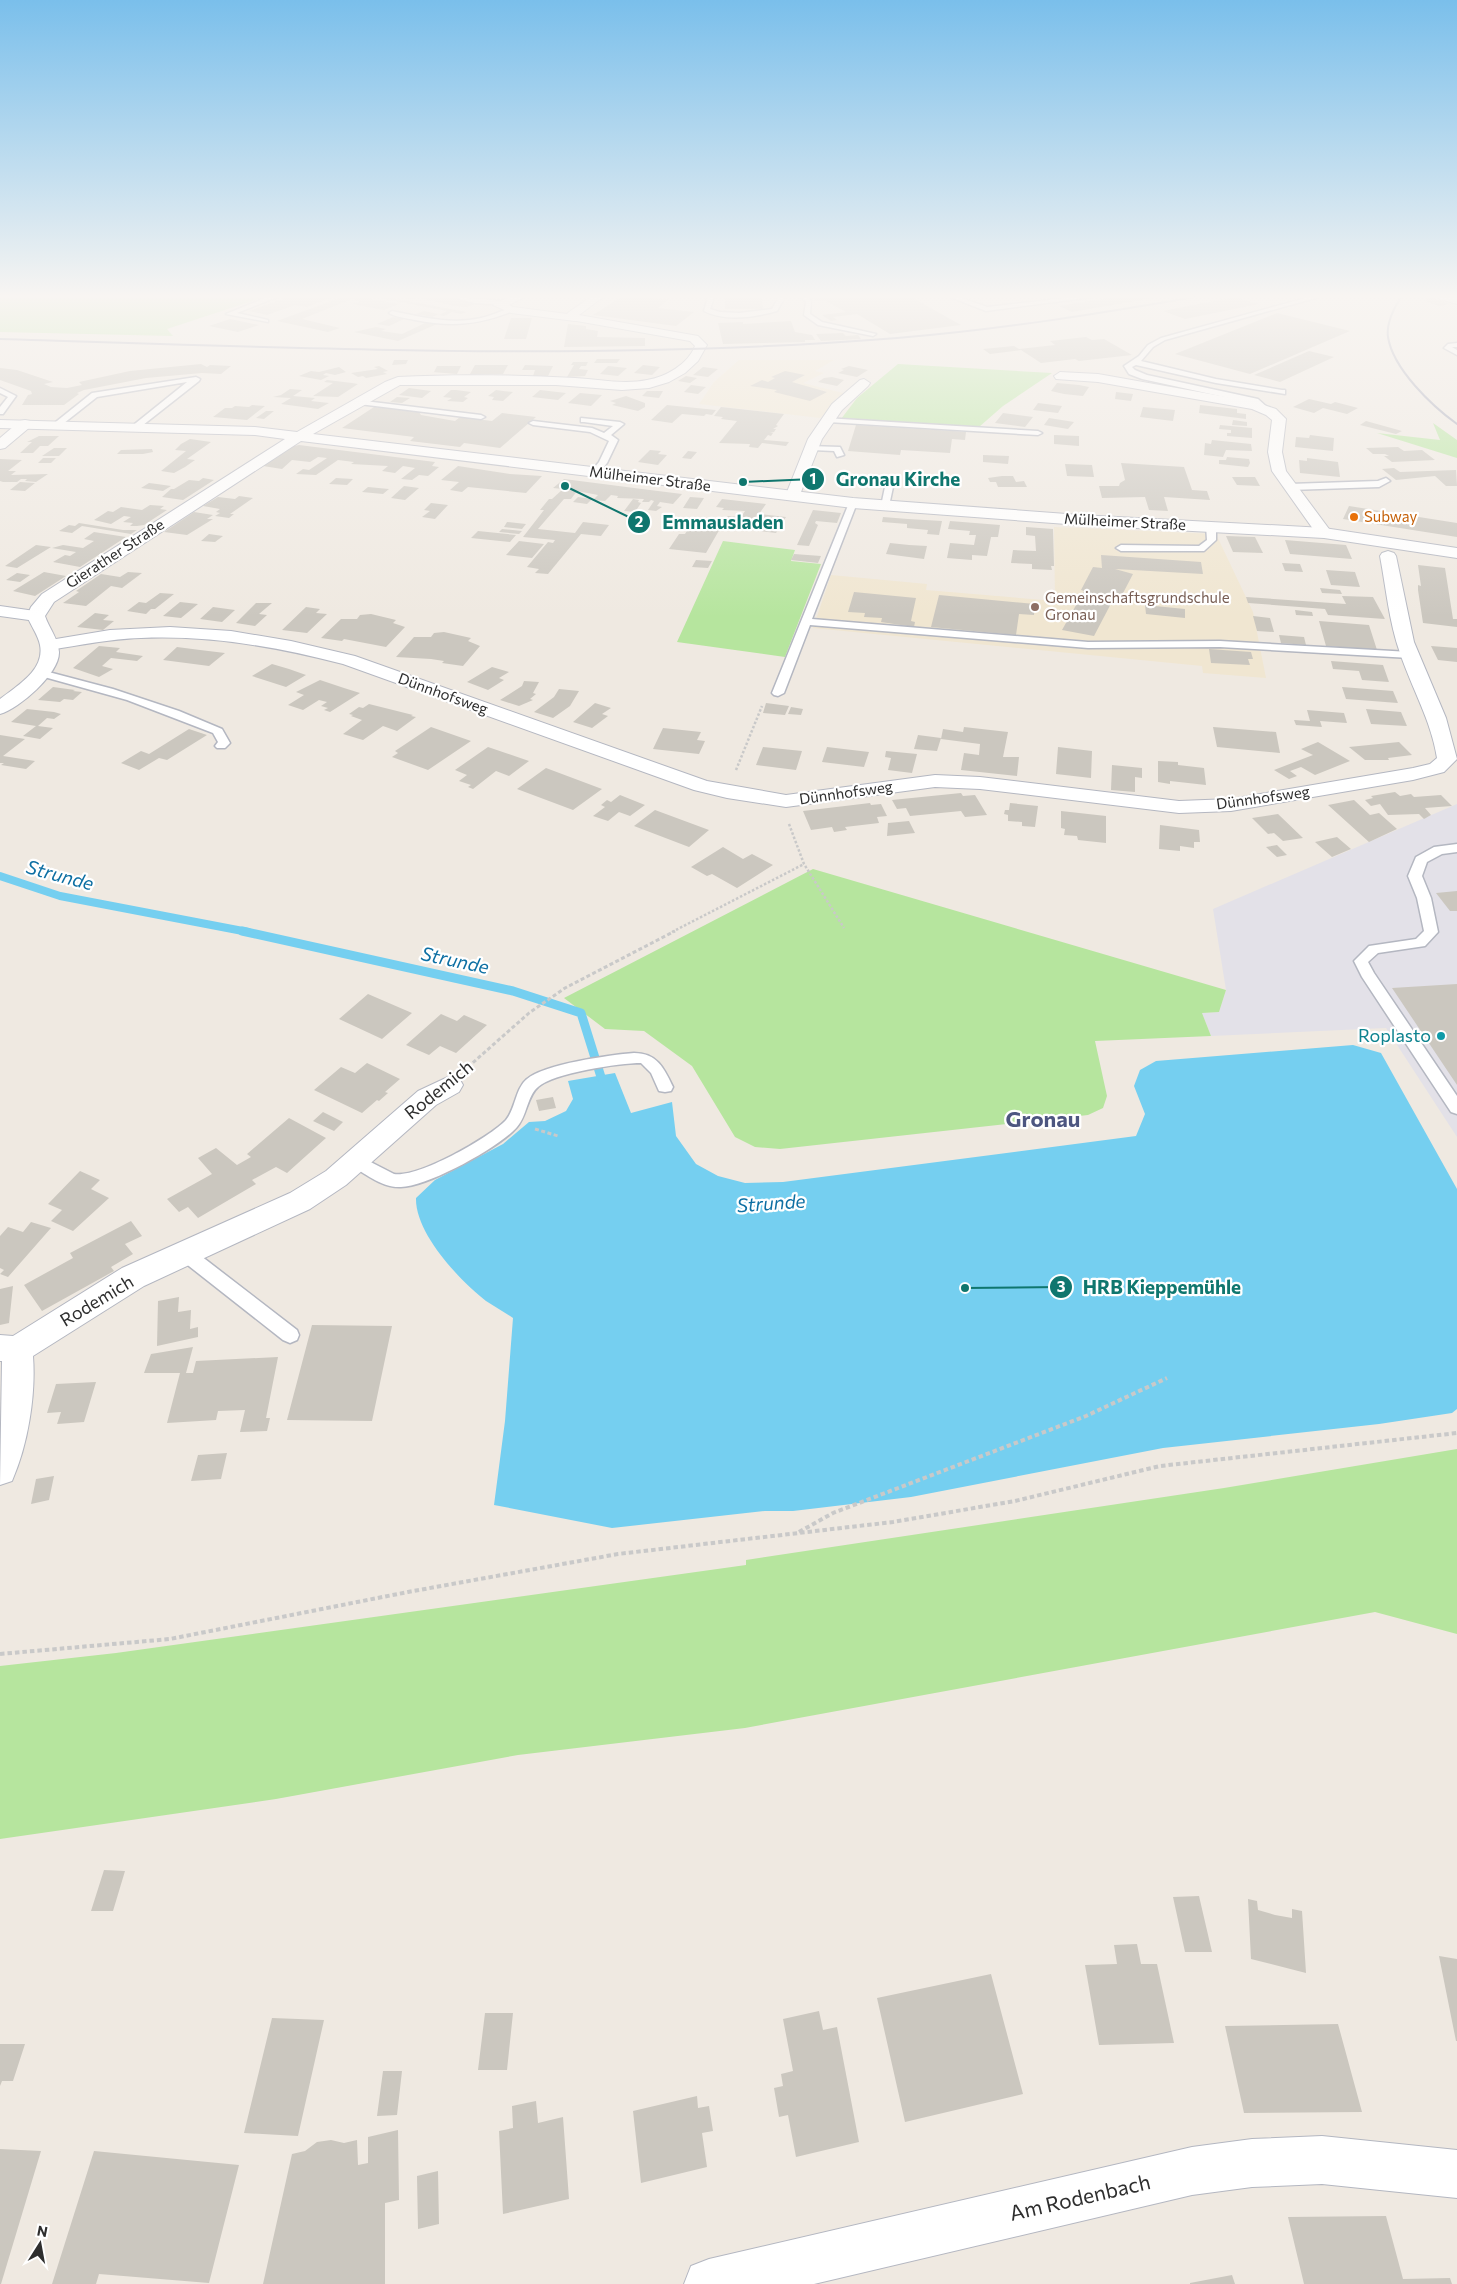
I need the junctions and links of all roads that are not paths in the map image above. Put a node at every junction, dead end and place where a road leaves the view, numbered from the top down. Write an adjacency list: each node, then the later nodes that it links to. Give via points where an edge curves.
1 (83, 404): 17 (lane)
2 (165, 404): 18 (lane)
3 (356, 404): 20 (street, Gierather Straße)
4 (372, 404): 10 (lane)
5 (841, 404): 13 (street)
6 (1241, 404): 8 (street)
7 (1260, 404): 8 (lane)
8 (1265, 410): 28 (street, via 1279,419 1276,461)
9 (555, 416): 11 (lane)
10 (481, 417)
11 (564, 418)
12 (574, 418): 21 (lane, via 620,424)
13 (828, 420): 19 (lane); 23 (street)
14 (533, 423): 21 (lane, via 592,430)
15 (0, 424): 16 (street, Mülheimer Straße)
16 (25, 424): 17 (street, Mülheimer Straße); 22 (street)
17 (56, 425): 18 (street, Mülheimer Straße)
18 (135, 427): 20 (street, Mülheimer Straße, via 214,428)
19 (1038, 433)
20 (300, 435): 25 (street, Mülheimer Straße); 38 (street, Gierather Straße, via 48,598)
21 (606, 435): 25 (lane, via 615,442)
22 (0, 445)
23 (812, 448): 24 (lane, via 837,449); 29 (street)
24 (840, 455)
25 (594, 473): 29 (street, Mülheimer Straße)
26 (1386, 481): 28 (lane, via 1379,484)
27 (889, 487): 31 (lane)
28 (1290, 487): 33 (street)
29 (792, 497): 30 (street, Mülheimer Straße)
30 (853, 503): 31 (street, Mülheimer Straße); 39 (lane)
31 (885, 506): 32 (street, Mülheimer Straße)
32 (1212, 526): 33 (street, Mülheimer Straße); 34 (lane, via 1213,539 1201,549)
33 (1324, 533): 35 (street, Mülheimer Straße)
34 (1121, 548)
35 (1457, 553)
36 (1388, 556): 41 (street, Dünnhofsweg)
37 (0, 611): 38 (street)
38 (36, 616): 40 (street)
39 (806, 622): 41 (lane, via 1088,644 1220,644); 43 (lane)
40 (50, 645): 41 (street, Dünnhofsweg, via 111,635 180,633 292,645 349,660 701,786 786,801 935,781 980,783 1179,806 1230,805 1437,768 1447,759 1445,742); 42 (street, via 49,662)
41 (1410, 655)
42 (41, 673): 44 (street); 45 (lane, via 92,685 197,721 218,731 224,743)
43 (778, 693)
44 (0, 708)
45 (221, 746)
46 (1457, 848): 49 (lane, via 1439,850 1421,860 1415,876 1424,898 1431,932 1420,943 1374,948 1361,961)
47 (450, 1085): 50 (street, Rodemich, via 427,1098)
48 (665, 1087): 50 (lane, via 652,1063 643,1058 550,1074 531,1084 512,1123 436,1171 402,1181 391,1180)
49 (1457, 1108)
50 (355, 1160): 51 (street, Rodemich, via 336,1178 300,1201)
51 (186, 1254): 52 (lane); 53 (street, Rodemich, via 133,1277)
52 (290, 1335)
53 (8, 1349): 54 (street, Rodemich, via 19,1381)
54 (0, 1470)
55 (1457, 2174): 56 (street, Am Rodenbach, via 1322,2160 1252,2163 1192,2172)
56 (709, 2284)

